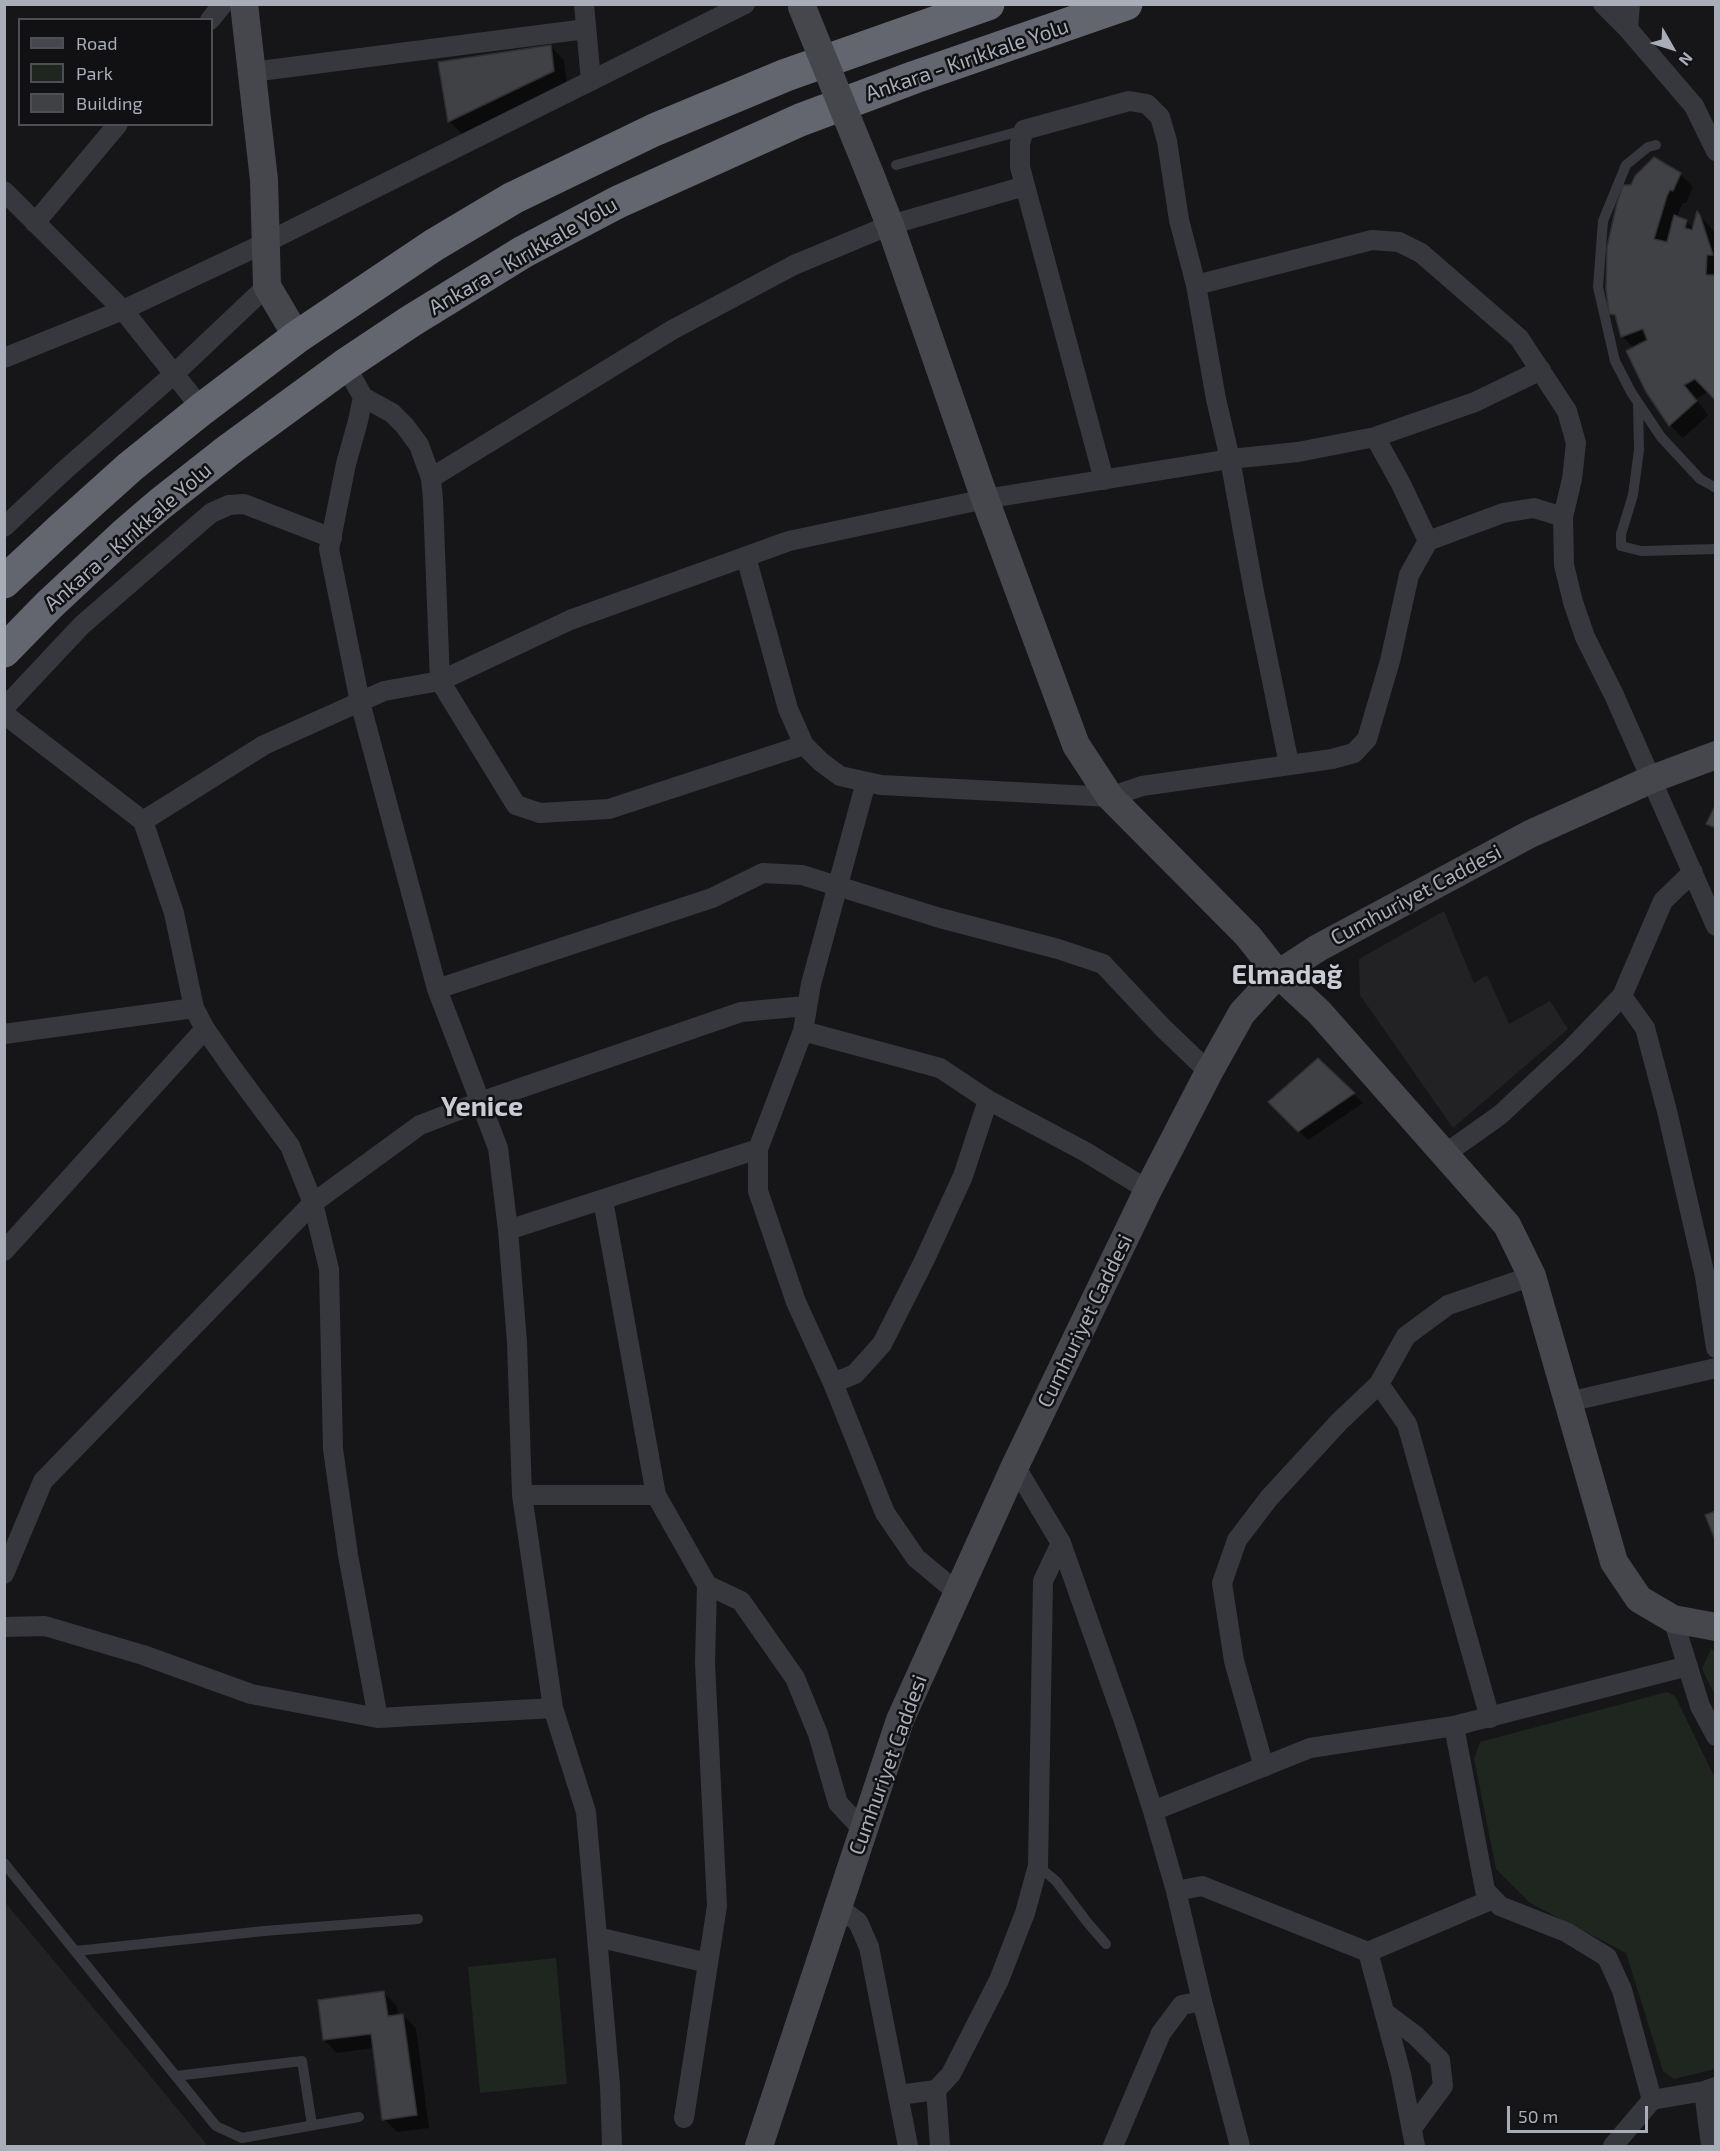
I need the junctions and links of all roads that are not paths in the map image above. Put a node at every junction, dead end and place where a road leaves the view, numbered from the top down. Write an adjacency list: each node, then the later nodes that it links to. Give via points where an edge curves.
1 (223, 4): 10 (street)
2 (244, 4): 13 (street)
3 (584, 4): 11 (street)
4 (745, 4): 14 (street)
5 (987, 4): 28 (highway, via 786,75 654,130 494,210 434,245)
6 (1126, 4): 30 (highway, Ankara - Kırıkkale Yolu, via 800,120 676,175 523,252)
7 (1604, 4): 12 (street)
8 (1630, 4): 12 (street)
9 (801, 6): 19 (street, bridge)
10 (212, 18)
11 (586, 29): 13 (street); 14 (street)
12 (1628, 29): 18 (street, via 1694,106)
13 (252, 72): 24 (street)
14 (591, 81): 24 (street)
15 (116, 126): 22 (street)
16 (1024, 130): 19 (lane); 20 (street, via 1020,167); 25 (street, via 1129,101 1147,104 1160,117 1167,141 1179,220)
17 (1656, 146): 34 (lane, via 1648,147 1626,165 1603,221 1598,287 1615,361)
18 (1716, 151)
19 (883, 170): 23 (street)
20 (1025, 186): 23 (street); 39 (street)
21 (4, 190): 22 (street)
22 (35, 223): 27 (street)
23 (891, 225): 38 (street, via 794,265 672,330); 41 (street)
24 (267, 242): 26 (street); 27 (street)
25 (1196, 285): 31 (street, via 1372,240 1399,242 1421,253 1519,338); 37 (street)
26 (267, 286): 28 (street); 32 (street)
27 (123, 310): 29 (street); 32 (street)
28 (297, 337): 35 (highway)
29 (4, 358)
30 (345, 365): 33 (street); 49 (highway, Ankara - Kırıkkale Yolu, via 160,504)
31 (1541, 370): 36 (street, via 1475,402); 42 (street, via 1567,411 1576,443)
32 (173, 375): 35 (street); 43 (street)
33 (363, 397): 38 (street, via 392,412 405,426 419,445); 44 (street)
34 (1638, 403): 40 (lane, via 1669,446 1700,479); 46 (lane, via 1639,450 1633,495 1621,534 1622,546 1641,551)
35 (202, 409): 48 (highway, via 130,467)
36 (1375, 437): 37 (street, via 1298,452); 45 (street)
37 (1230, 459): 39 (street); 56 (street)
38 (431, 478): 50 (street)
39 (1104, 480): 41 (street)
40 (1716, 488)
41 (985, 499): 47 (street, via 789,541); 59 (street, via 1076,745)
42 (1563, 517): 45 (street, via 1534,507 1503,513); 57 (street, via 1564,565 1573,602 1585,637)
43 (4, 527)
44 (332, 538): 51 (street, via 329,549); 52 (street, via 244,504 211,513 82,625)
45 (1428, 541): 56 (street, via 1409,574 1390,661 1367,739 1354,753)
46 (1716, 549)
47 (746, 557): 50 (street, via 570,620); 54 (street, via 788,709)
48 (4, 582)
49 (4, 651)
50 (440, 681): 51 (street, via 384,691); 54 (street, via 516,805 540,813 609,809)
51 (360, 702): 60 (street, via 264,745); 65 (street)
52 (4, 708)
53 (4, 714): 60 (street)
54 (804, 745): 58 (street, via 840,776)
55 (1716, 755): 57 (street, Cumhuriyet Caddesi)
56 (1289, 764): 59 (street, via 1142,786)
57 (1652, 778): 61 (street); 64 (street, Cumhuriyet Caddesi, via 1530,834 1318,948)
58 (866, 782): 59 (street); 62 (street)
59 (1110, 797): 64 (street, via 1248,936)
60 (143, 821): 68 (street, via 174,913)
61 (1693, 872): 63 (street); 66 (street, via 1663,901)
62 (837, 887): 65 (street, via 802,875 763,873 712,898); 67 (street); 72 (street, via 1103,964)
63 (1716, 926)
64 (1278, 975): 72 (street, Cumhuriyet Caddesi, via 1242,1013); 76 (street, via 1319,1012)
65 (437, 989): 74 (street)
66 (1622, 996): 76 (street, via 1500,1115); 83 (street, via 1645,1028 1705,1276)
67 (806, 1006): 70 (street); 74 (street, via 741,1012)
68 (194, 1008): 69 (street); 71 (street)
69 (206, 1029): 79 (street, via 290,1146); 81 (street)
70 (802, 1031): 73 (street, via 940,1068); 75 (street)
71 (4, 1034)
72 (1209, 1072): 77 (street, Cumhuriyet Caddesi)
73 (988, 1100): 77 (street); 85 (street, via 963,1176 882,1344 855,1374)
74 (480, 1102): 79 (street, via 420,1125); 80 (street, via 498,1148)
75 (758, 1149): 78 (street); 85 (street, via 758,1191 796,1302)
76 (1445, 1154): 82 (street, via 1507,1225)
77 (1148, 1190): 88 (street, Cumhuriyet Caddesi)
78 (603, 1200): 80 (street); 90 (street)
79 (314, 1203): 92 (street, via 43,1480); 100 (street, via 328,1269 333,1449)
80 (508, 1230): 89 (street, via 517,1342)
81 (4, 1251)
82 (1532, 1276): 86 (street, via 1448,1305 1406,1336); 87 (street)
83 (1716, 1348)
84 (1716, 1368): 87 (street)
85 (833, 1383): 94 (street, via 885,1513 916,1558)
86 (1379, 1384): 101 (street, via 1407,1424); 104 (street, via 1269,1498 1237,1540 1222,1583 1234,1661)
87 (1568, 1402): 95 (street, via 1614,1562 1639,1599)
88 (1015, 1466): 91 (street); 94 (street, Cumhuriyet Caddesi)
89 (522, 1494): 90 (street); 99 (street)
90 (656, 1495): 93 (street)
91 (1061, 1543): 105 (street); 108 (street, via 1043,1581)
92 (4, 1574)
93 (706, 1585): 106 (street, via 741,1601 795,1678 818,1734 838,1803); 117 (street, via 705,1663 717,1906)
94 (958, 1593): 106 (street, Cumhuriyet Caddesi, via 900,1720)
95 (1673, 1618): 97 (street); 98 (street)
96 (4, 1627): 100 (street, via 45,1626 251,1694)
97 (1716, 1627)
98 (1688, 1666): 101 (street); 103 (street, via 1700,1706)
99 (553, 1708): 100 (street); 113 (street, via 586,1812)
100 (378, 1718)
101 (1490, 1718): 102 (street)
102 (1454, 1726): 104 (street, via 1310,1748); 110 (street, via 1485,1890)
103 (1716, 1736)
104 (1264, 1767): 105 (street)
105 (1153, 1811): 109 (street)
106 (863, 1830): 111 (street, Cumhuriyet Caddesi)
107 (4, 1863): 115 (lane)
108 (1038, 1866): 114 (lane, via 1056,1881); 122 (street, via 999,1980 951,2074)
109 (1176, 1891): 116 (street, via 1202,1886); 118 (street)
110 (1493, 1899): 116 (street); 124 (street, via 1500,1906 1566,1932 1607,1957 1622,1990)
111 (837, 1908): 123 (street, via 858,1922 869,1947); 130 (street, Cumhuriyet Caddesi)
112 (418, 1919): 115 (lane)
113 (597, 1937): 117 (street); 129 (street)
114 (1106, 1944)
115 (76, 1952): 120 (lane)
116 (1368, 1952): 119 (street)
117 (708, 1963): 126 (street)
118 (1202, 2001): 133 (street, via 1182,2005 1161,2033); 134 (street)
119 (1384, 2012): 128 (street); 128 (street, via 1440,2060 1443,2086)
120 (176, 2076): 127 (lane, via 216,2126 242,2138); 127 (lane, via 302,2061)
121 (1710, 2089): 124 (street); 136 (street)
122 (936, 2090): 123 (street); 132 (street)
123 (899, 2095): 131 (street)
124 (1652, 2100): 135 (street)
125 (359, 2117): 127 (lane)
126 (684, 2118)
127 (312, 2126)
128 (1413, 2137)
129 (612, 2146)
130 (759, 2146)
131 (908, 2146)
132 (940, 2146)
133 (1113, 2146)
134 (1240, 2146)
135 (1613, 2146)
136 (1711, 2146)

